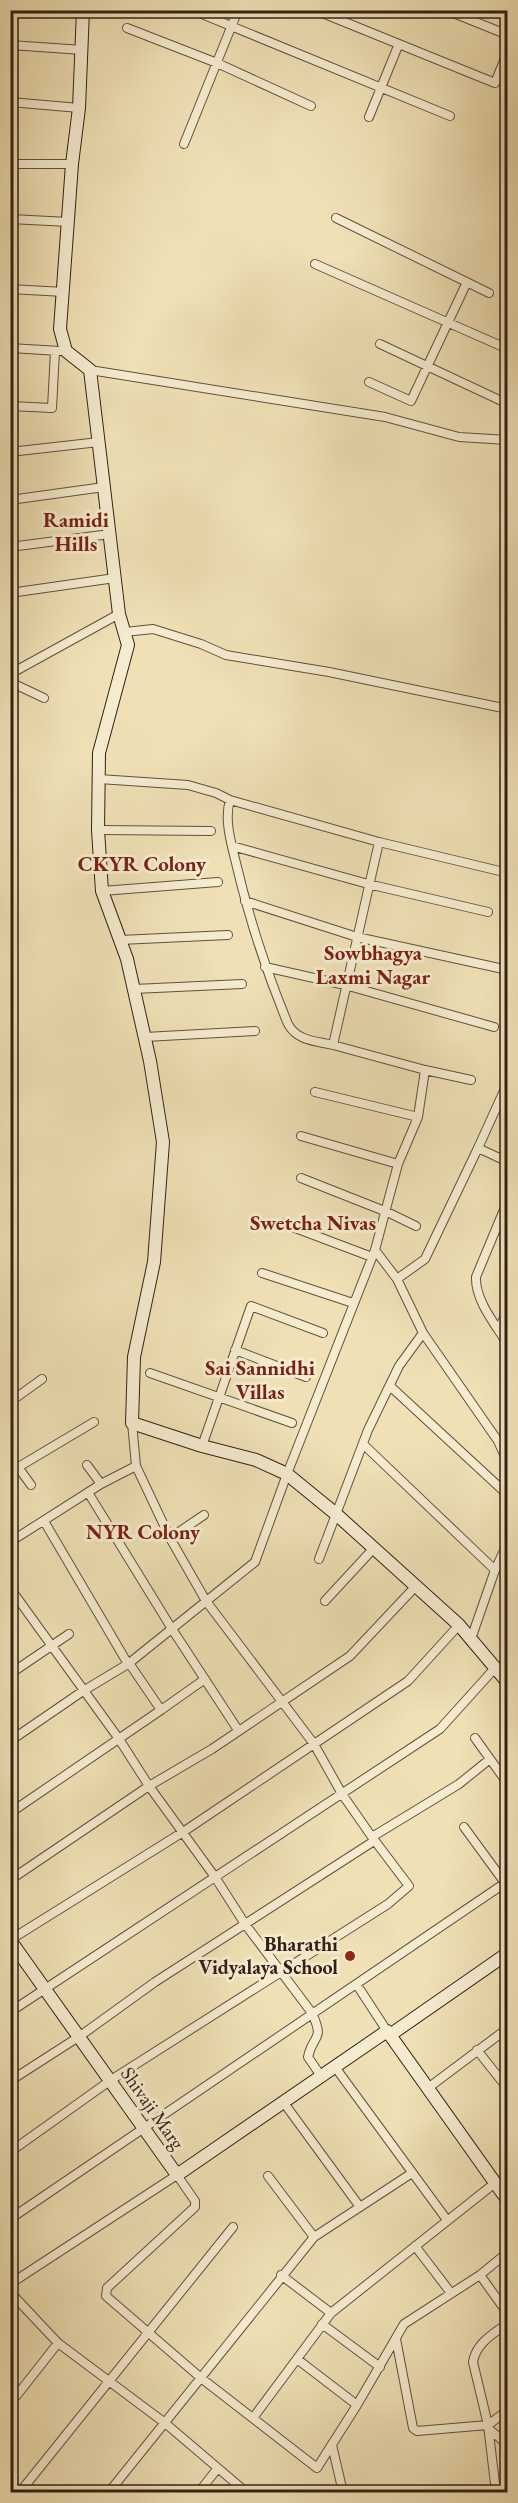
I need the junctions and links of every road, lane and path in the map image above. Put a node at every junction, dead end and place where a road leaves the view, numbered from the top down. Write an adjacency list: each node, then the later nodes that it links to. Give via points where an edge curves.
1 (83, 10): 11 (street)
2 (192, 10): 6 (street)
3 (238, 10): 6 (street)
4 (315, 10): 10 (street)
5 (446, 10): 8 (street)
6 (232, 26): 13 (street); 14 (street)
7 (127, 28): 13 (street)
8 (507, 35)
9 (10, 45): 11 (street)
10 (398, 46): 12 (street, via 495,83); 14 (street)
11 (83, 50): 17 (street)
12 (507, 51)
13 (217, 63): 16 (street); 20 (street)
14 (381, 88): 18 (street); 19 (street)
15 (10, 102): 17 (street)
16 (311, 106)
17 (80, 108): 22 (street)
18 (450, 116)
19 (369, 117)
20 (184, 144)
21 (10, 164): 22 (street)
22 (72, 164): 25 (street)
23 (336, 218): 27 (street)
24 (10, 219): 25 (street)
25 (69, 222): 29 (street)
26 (315, 264): 31 (street)
27 (467, 282): 30 (street); 31 (street)
28 (10, 289): 29 (street)
29 (64, 292): 35 (street)
30 (489, 293)
31 (448, 322): 34 (street); 36 (street)
32 (381, 344): 36 (street)
33 (10, 348): 35 (street)
34 (507, 349)
35 (61, 351): 37 (street); 40 (street, via 52,408)
36 (428, 366): 38 (street, via 411,401); 39 (street)
37 (90, 370): 41 (street, via 385,417 459,438); 42 (street)
38 (369, 382)
39 (507, 404)
40 (10, 406)
41 (507, 440)
42 (99, 442): 43 (street); 44 (street)
43 (10, 452)
44 (104, 487): 45 (street); 46 (street)
45 (10, 500)
46 (110, 534): 47 (street); 48 (street)
47 (10, 547)
48 (115, 578): 49 (street); 50 (street)
49 (10, 593)
50 (119, 615): 51 (street); 52 (street)
51 (125, 632): 55 (street, via 153,628 226,655); 56 (street, via 128,645 99,753)
52 (10, 674)
53 (10, 682): 54 (street)
54 (44, 698)
55 (507, 709)
56 (99, 779): 57 (street, via 188,784); 58 (street)
57 (230, 800): 60 (street); 61 (street, via 227,810)
58 (98, 831): 59 (street); 65 (street)
59 (211, 831)
60 (379, 842): 62 (street); 64 (street)
61 (232, 846): 64 (street); 66 (street)
62 (507, 873)
63 (218, 882): 65 (street)
64 (368, 884): 67 (street); 69 (street)
65 (102, 891): 70 (street)
66 (244, 901): 69 (street); 71 (street)
67 (488, 912)
68 (228, 935): 70 (street)
69 (357, 937): 72 (street); 74 (street)
70 (120, 940): 75 (street)
71 (265, 967): 74 (street); 79 (street, via 292,1033)
72 (507, 970)
73 (242, 984): 75 (street)
74 (345, 986): 76 (street); 79 (street)
75 (134, 990): 78 (street)
76 (494, 1027)
77 (255, 1031): 78 (street)
78 (145, 1037): 112 (street, via 163,1142 154,1263 134,1357)
79 (333, 1045): 80 (street)
80 (426, 1070): 81 (street); 84 (street)
81 (471, 1080)
82 (507, 1082): 86 (street)
83 (315, 1092): 84 (street)
84 (418, 1117): 88 (street)
85 (301, 1136): 88 (street)
86 (478, 1148): 87 (street); 96 (street, via 425,1259)
87 (507, 1162)
88 (398, 1164): 91 (street)
89 (301, 1178): 91 (street)
90 (507, 1200): 99 (street, via 476,1277 478,1295)
91 (387, 1212): 93 (street); 94 (street)
92 (282, 1223): 94 (street)
93 (416, 1226)
94 (373, 1254): 96 (street); 97 (street)
95 (262, 1274): 97 (street)
96 (396, 1279): 101 (street)
97 (353, 1303): 119 (street)
98 (507, 1309): 99 (street)
99 (499, 1329): 102 (street)
100 (323, 1333): 103 (street, via 251,1306)
101 (423, 1334): 107 (street, via 399,1366); 115 (street, via 498,1441)
102 (507, 1345)
103 (235, 1350): 105 (street); 108 (street)
104 (150, 1373): 108 (street)
105 (306, 1377)
106 (42, 1379): 109 (street)
107 (390, 1386): 113 (street); 123 (street)
108 (219, 1397): 111 (street); 114 (street)
109 (10, 1402)
110 (94, 1422): 118 (street)
111 (292, 1422)
112 (132, 1423): 114 (street); 117 (street)
113 (363, 1444): 124 (street); 132 (street)
114 (202, 1446): 119 (street, via 256,1460)
115 (507, 1461)
116 (87, 1465): 120 (street)
117 (136, 1466): 120 (street); 127 (street)
118 (14, 1469): 121 (street)
119 (287, 1474): 124 (street); 136 (street, via 255,1562)
120 (101, 1484): 122 (street)
121 (31, 1485)
122 (89, 1494): 126 (street); 140 (street)
123 (507, 1495)
124 (336, 1514): 130 (street); 131 (street)
125 (204, 1515): 127 (street)
126 (44, 1521): 128 (street); 144 (street)
127 (170, 1538): 136 (street)
128 (10, 1542)
129 (507, 1542): 132 (street)
130 (373, 1549): 133 (street); 137 (street)
131 (319, 1558)
132 (495, 1570): 142 (street)
133 (415, 1587): 139 (street); 150 (street, via 350,1656)
134 (10, 1588): 135 (street)
135 (19, 1601): 138 (street); 143 (street)
136 (206, 1601): 140 (street); 150 (street)
137 (325, 1601)
138 (10, 1607)
139 (459, 1625): 142 (street); 156 (street, via 408,1681)
140 (172, 1629): 144 (street); 147 (street)
141 (69, 1634): 143 (street)
142 (471, 1639): 145 (street)
143 (52, 1646): 146 (street); 149 (street)
144 (128, 1664): 149 (street); 151 (street)
145 (495, 1668): 148 (street); 160 (street, via 440,1730)
146 (10, 1674)
147 (205, 1679): 151 (street); 152 (street)
148 (507, 1683)
149 (83, 1691): 154 (street); 155 (street)
150 (280, 1701): 152 (street); 156 (street)
151 (161, 1710): 154 (street)
152 (238, 1730): 159 (street)
153 (475, 1738): 157 (street)
154 (119, 1739): 159 (street); 161 (street)
155 (10, 1741)
156 (314, 1744): 160 (street); 163 (street)
157 (490, 1759): 158 (street); 164 (street, via 459,1784)
158 (507, 1784)
159 (149, 1786): 163 (street); 166 (street)
160 (342, 1794): 164 (street); 165 (street)
161 (10, 1813)
162 (464, 1827): 167 (street)
163 (183, 1832): 165 (street); 169 (street)
164 (373, 1839): 168 (street); 171 (street, via 409,1886 388,1904)
165 (215, 1877): 168 (street); 173 (street)
166 (10, 1880)
167 (506, 1882): 172 (street)
168 (245, 1924): 171 (street); 178 (street, via 154,1982)
169 (11, 1940): 173 (street, Shivaji Marg)
170 (507, 1953): 177 (street, Shivaji Marg)
171 (280, 1973): 175 (street); 182 (street)
172 (357, 1985): 175 (street); 177 (street)
173 (46, 1989): 174 (street); 178 (street, Shivaji Marg)
174 (10, 2012)
175 (312, 2013): 181 (street, via 319,2028 308,2057); 187 (street)
176 (507, 2028): 179 (street)
177 (388, 2033): 180 (street, Shivaji Marg); 184 (street)
178 (80, 2036): 182 (street, Shivaji Marg); 183 (street)
179 (477, 2050): 184 (street); 185 (street)
180 (335, 2067): 181 (street, Shivaji Marg); 189 (street)
181 (321, 2076): 186 (street, Shivaji Marg)
182 (111, 2080): 187 (street, Shivaji Marg); 188 (street)
183 (10, 2081)
184 (428, 2088): 192 (street)
185 (507, 2089)
186 (284, 2103): 190 (street, Shivaji Marg); 194 (street)
187 (144, 2128): 190 (street, Shivaji Marg); 195 (street)
188 (10, 2152)
189 (412, 2173): 194 (street); 196 (street)
190 (177, 2175): 203 (street); 210 (street, via 195,2207 105,2292)
191 (267, 2175): 198 (street)
192 (495, 2183): 193 (street); 196 (street)
193 (507, 2201)
194 (360, 2207): 198 (street)
195 (10, 2219)
196 (447, 2220): 199 (street)
197 (233, 2227): 210 (street)
198 (314, 2237): 201 (street)
199 (415, 2246): 205 (street); 206 (street)
200 (507, 2252): 202 (street)
201 (281, 2275): 206 (street); 215 (street)
202 (480, 2275): 205 (street); 207 (street)
203 (10, 2284)
204 (10, 2292): 212 (street)
205 (451, 2293): 211 (street, via 404,2324)
206 (331, 2313): 209 (street)
207 (507, 2314)
208 (507, 2323): 222 (street, via 474,2354)
209 (322, 2324): 213 (street); 214 (street)
210 (149, 2333): 215 (street); 216 (street)
211 (396, 2338): 214 (street); 222 (street, via 413,2428 417,2431)
212 (58, 2343): 216 (street); 217 (street)
213 (297, 2359): 218 (street); 220 (street)
214 (380, 2367): 218 (street)
215 (201, 2378): 220 (street); 221 (street)
216 (109, 2379): 221 (street); 228 (street)
217 (10, 2404)
218 (357, 2405): 223 (street)
219 (507, 2410): 222 (street)
220 (253, 2418): 223 (street, via 317,2468)
221 (165, 2423): 225 (street); 229 (street)
222 (488, 2427): 224 (street); 232 (street)
223 (332, 2445): 227 (street)
224 (507, 2445)
225 (217, 2469): 230 (street); 231 (street)
226 (10, 2483): 228 (street)
227 (342, 2488)
228 (20, 2492)
229 (109, 2493)
230 (199, 2493)
231 (246, 2493)
232 (496, 2493)

